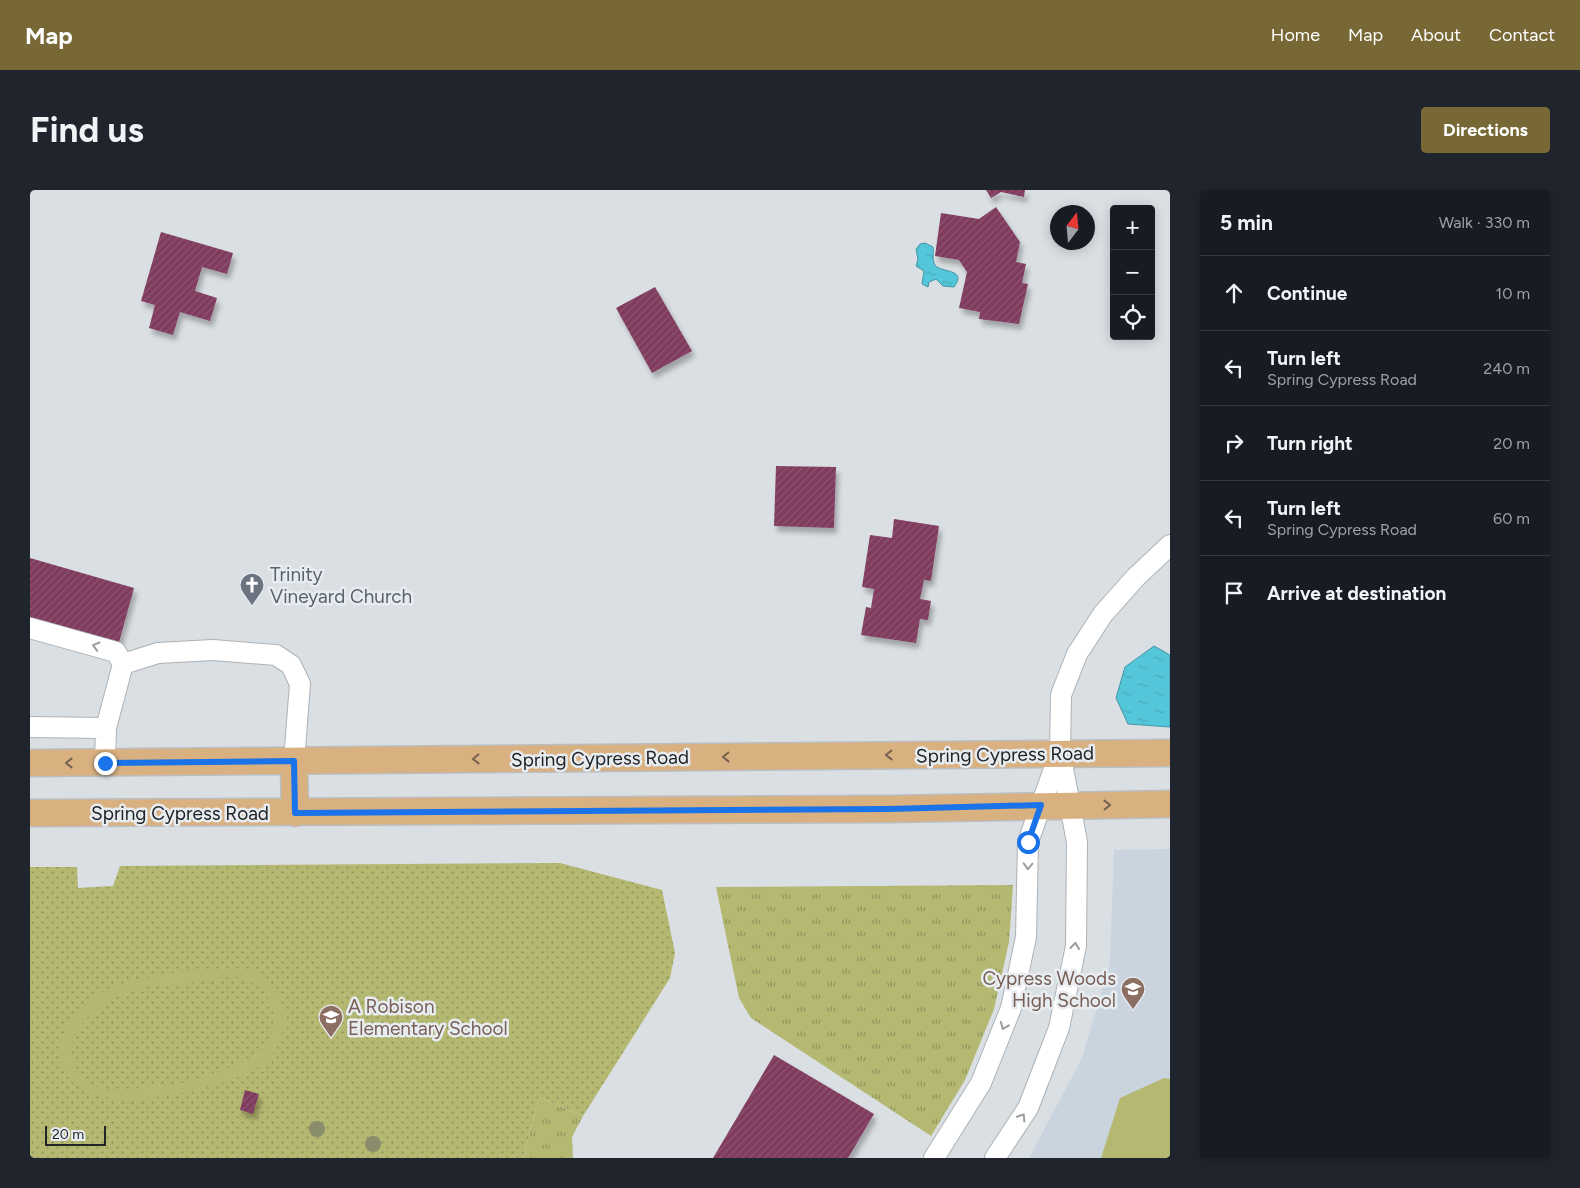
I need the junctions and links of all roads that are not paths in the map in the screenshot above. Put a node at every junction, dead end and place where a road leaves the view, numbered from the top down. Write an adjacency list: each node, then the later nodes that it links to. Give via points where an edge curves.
1 (1170, 545): 6 (street, via 1103,614 1076,654 1061,695)
2 (30, 628): 3 (street, one-way to 2, via 116,652)
3 (123, 664): 5 (street); 8 (street, via 158,653 213,650 276,655 291,665 300,684)
4 (30, 727): 5 (street)
5 (106, 728): 10 (street)
6 (1060, 753): 7 (main road, Spring Cypress Road); 8 (main road, Spring Cypress Road, one-way to 8); 12 (street); 13 (street)
7 (1170, 753)
8 (294, 761): 10 (main road, Spring Cypress Road); 15 (main road)
9 (30, 763): 10 (main road, Spring Cypress Road, one-way to 9)
10 (105, 763)
11 (1170, 804): 13 (main road, Spring Cypress Road, one-way to 11)
12 (1041, 805): 13 (main road, Spring Cypress Road); 15 (main road, Spring Cypress Road); 16 (street, one-way to 16, via 1028,842 1026,936 1011,1008 981,1083)
13 (1070, 805): 17 (street, one-way to 13, via 1028,1108 1059,1028 1076,946 1077,842)
14 (30, 813): 15 (main road, Spring Cypress Road)
15 (295, 813)
16 (934, 1158)
17 (995, 1158)

